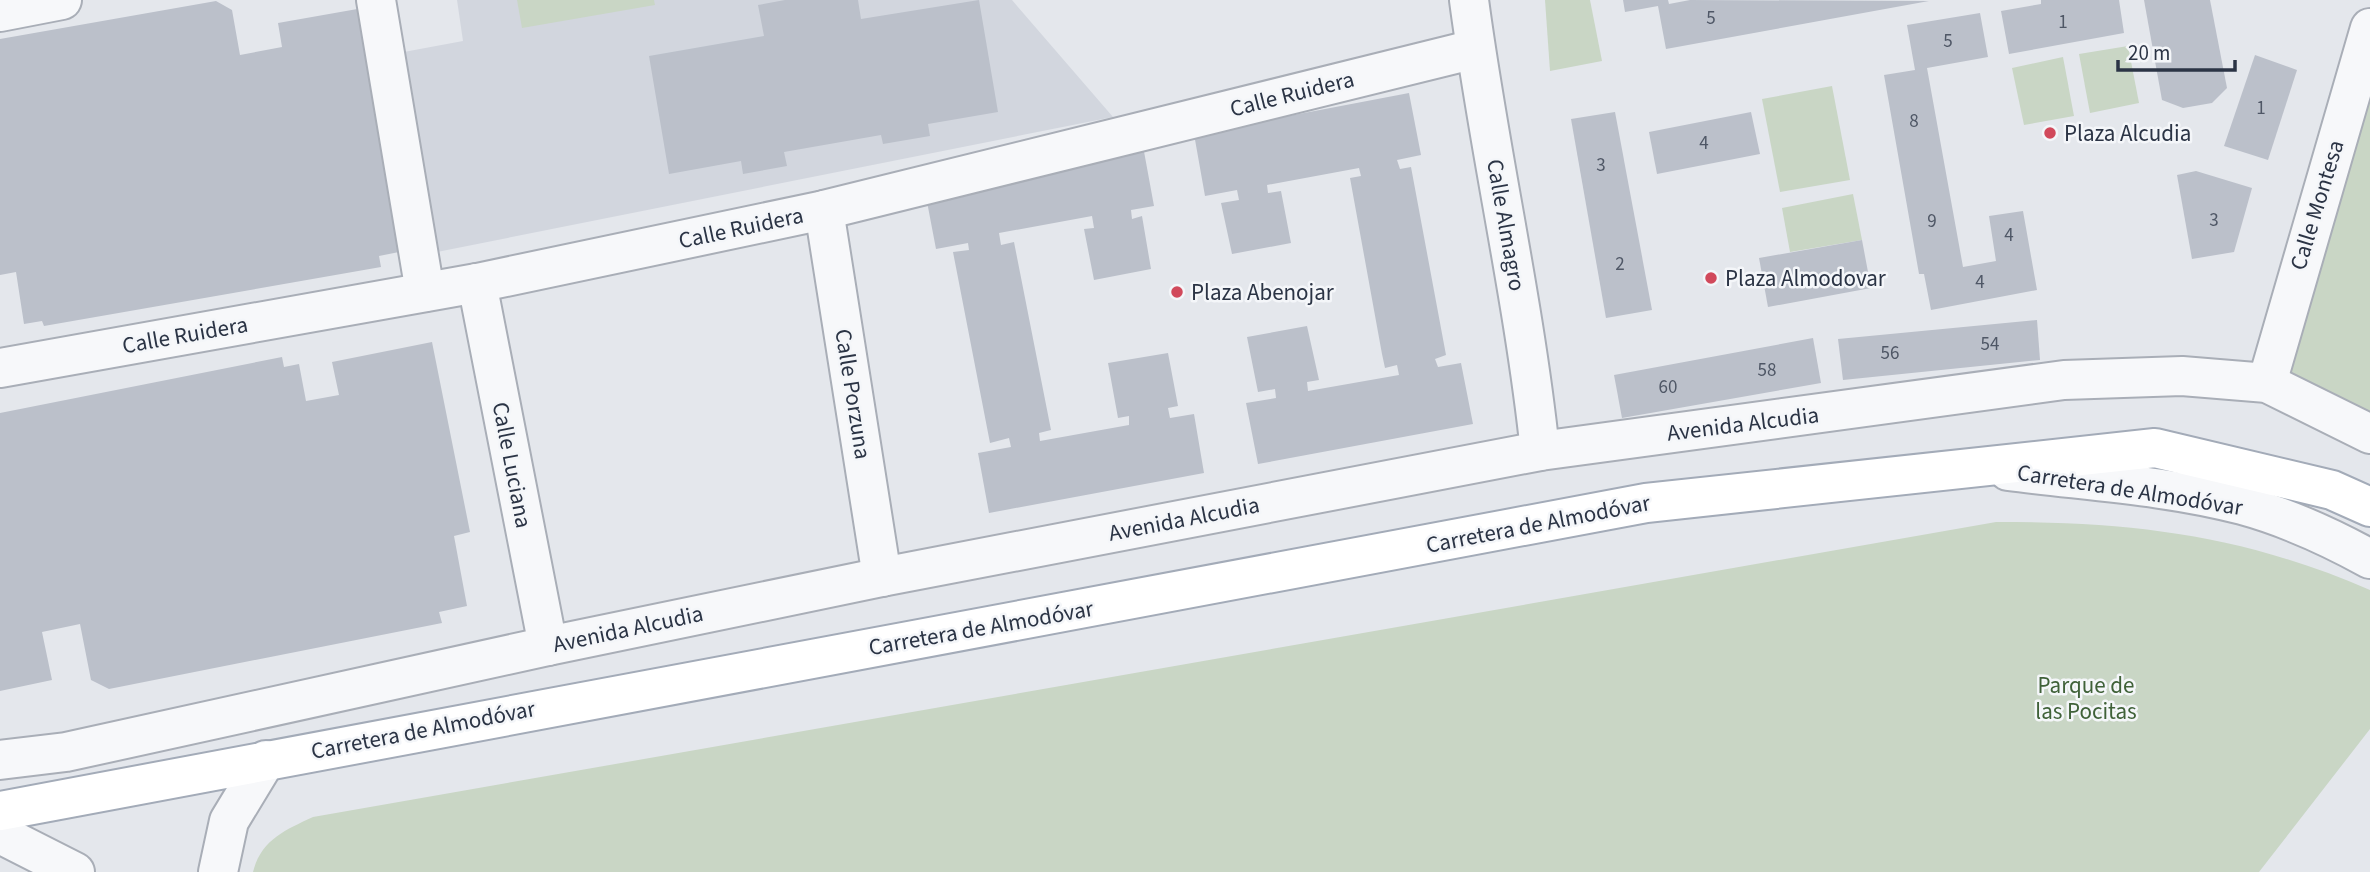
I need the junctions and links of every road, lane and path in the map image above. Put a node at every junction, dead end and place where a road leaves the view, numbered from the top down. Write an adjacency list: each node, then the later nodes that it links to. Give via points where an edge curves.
1 (62, 0): 4 (street)
2 (376, 0): 9 (street)
3 (1469, 0): 6 (street, Calle Almagro)
4 (0, 12)
5 (2370, 28): 11 (street, Calle Montesa)
6 (1475, 49): 7 (street, Calle Ruidera); 13 (street, Calle Almagro, via 1532,374)
7 (824, 211): 8 (street, Calle Ruidera); 17 (street, Calle Porzuna)
8 (477, 284): 9 (street, Calle Ruidera); 18 (street, Calle Luciana)
9 (425, 292): 10 (street, Calle Ruidera)
10 (0, 368)
11 (2267, 383): 12 (street, Avenida Alcudia); 13 (street, Avenida Alcudia, via 2182,376 2064,380)
12 (2370, 434)
13 (1540, 451): 17 (street, Avenida Alcudia)
14 (1964, 466): 15 (main road, Carretera de Almodóvar, via 2155,448 2332,490); 16 (street, Carretera de Almodóvar, via 2242,505 2329,537); 20 (main road, Carretera de Almodóvar, via 1646,503)
15 (2370, 507)
16 (2370, 559)
17 (882, 577): 18 (street, Avenida Alcudia)
18 (548, 646): 19 (street, Avenida Alcudia, via 66,752)
19 (0, 760)
20 (265, 760): 21 (main road, Carretera de Almodóvar); 24 (street, via 229,821)
21 (0, 811)
22 (0, 835): 23 (street)
23 (75, 872)
24 (218, 872)

